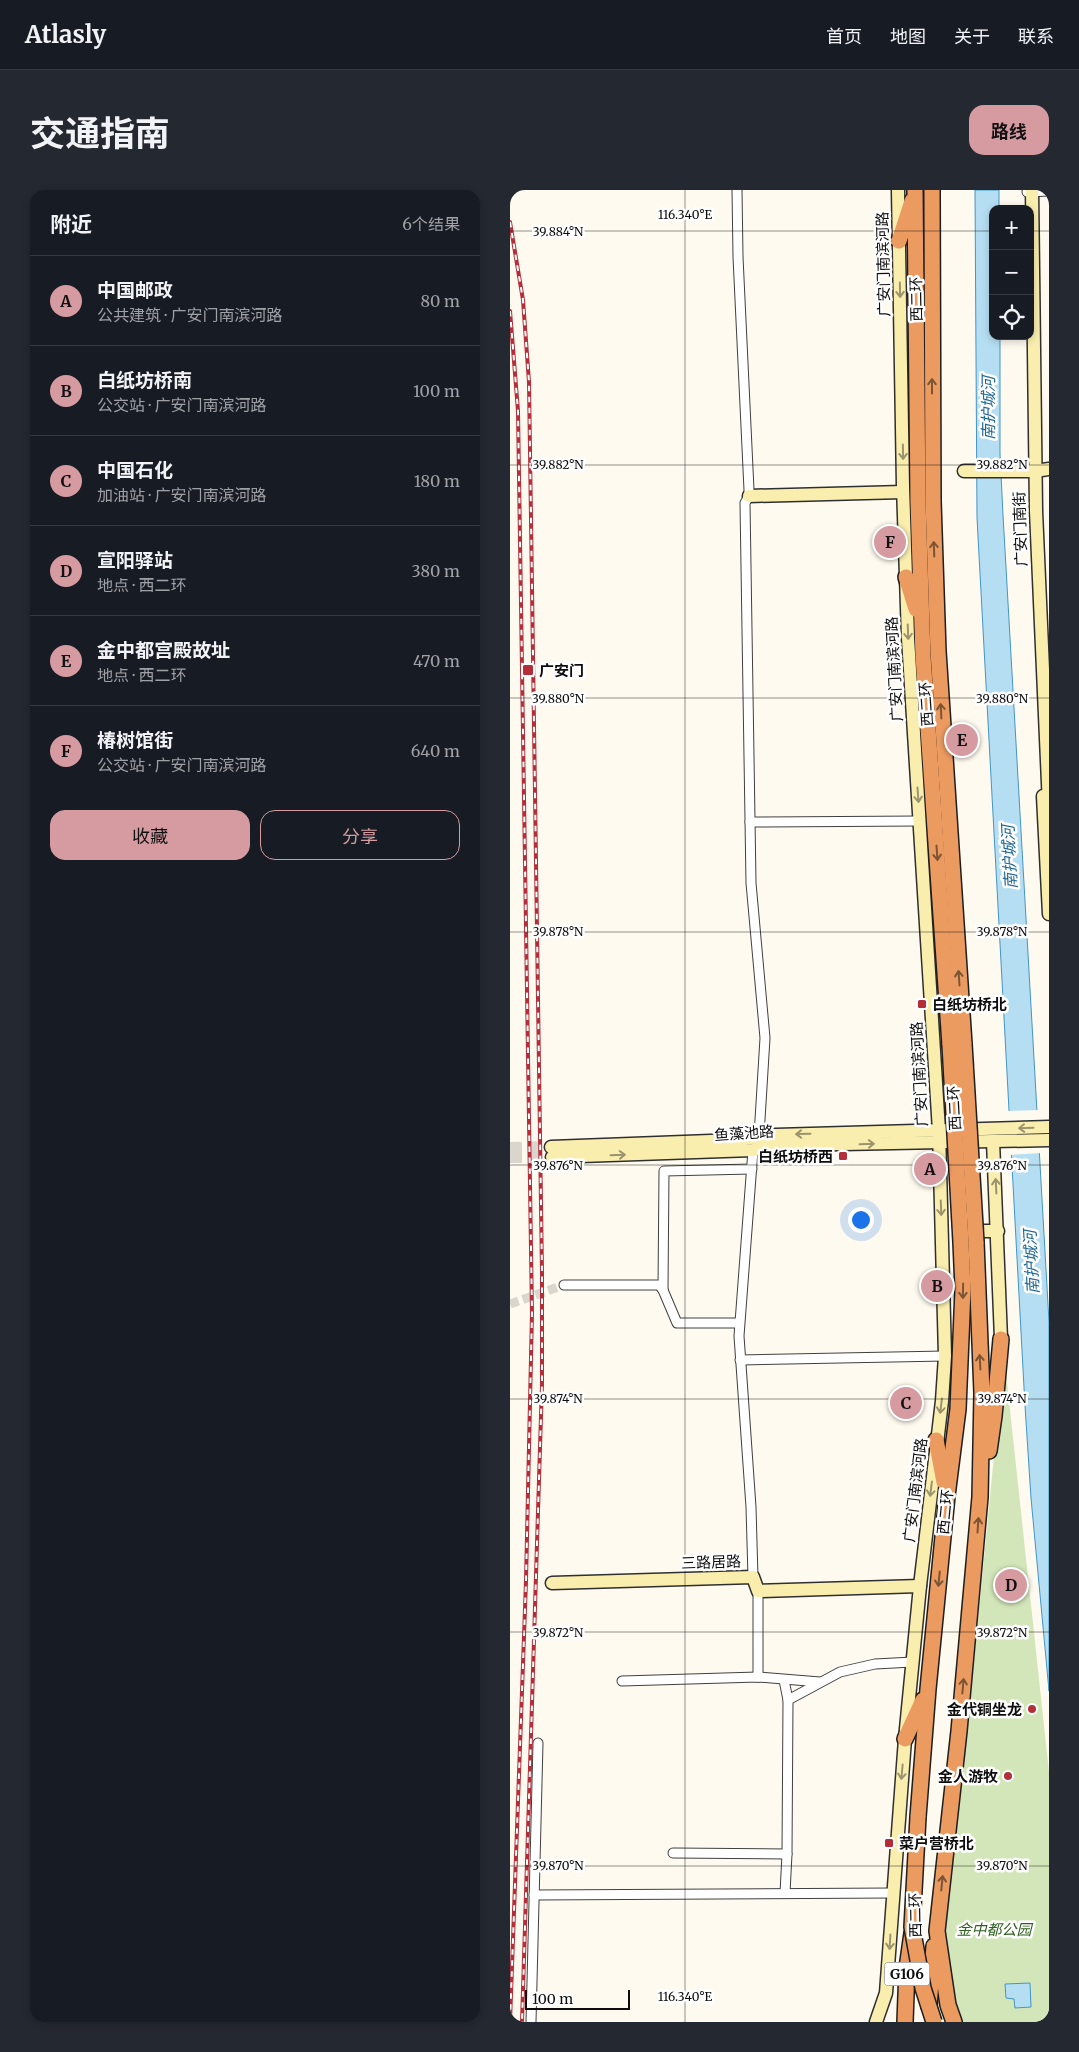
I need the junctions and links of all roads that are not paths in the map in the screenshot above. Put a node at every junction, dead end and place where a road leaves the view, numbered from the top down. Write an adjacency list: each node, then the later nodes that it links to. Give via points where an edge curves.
1 (737, 190): 15 (street)
2 (898, 190): 8 (street, 广安门南滨河路)
3 (932, 190): 22 (highway, 西二环, one-way to 3, via 933,501)
4 (915, 191): 8 (highway); 17 (highway, 西二环)
5 (1029, 191): 6 (street); 7 (street); 12 (street, 广安门南街)
6 (1049, 191)
7 (1027, 205)
8 (899, 241): 14 (street, 广安门南滨河路, one-way to 14)
9 (1027, 340): 12 (street, 广安门南街)
10 (1049, 469): 12 (street)
11 (964, 471): 12 (street)
12 (1032, 471): 13 (street); 18 (street, 广安门南街)
13 (1049, 476)
14 (903, 489): 15 (street); 16 (street, 广安门南滨河路)
15 (749, 493): 20 (street, via 745,503)
16 (906, 577): 17 (highway); 19 (street, 广安门南滨河路, one-way to 19)
17 (922, 628): 22 (highway, 西二环, one-way to 22)
18 (1048, 801): 21 (street, 广安门南街)
19 (920, 821): 20 (street); 25 (street, 广安门南滨河路)
20 (750, 822): 24 (street, via 751,882 765,1038)
21 (1049, 914)
22 (957, 1044): 32 (highway, 西二环, bridge)
23 (1049, 1127): 26 (street, one-way to 26)
24 (759, 1136): 25 (street, 鱼藻池路, one-way to 24); 28 (street, 鱼藻池路, one-way to 28, via 552,1152)
25 (939, 1136): 26 (street); 28 (street, 鱼藻池路, one-way to 25); 31 (street, 广安门南滨河路, one-way to 31)
26 (999, 1137): 27 (street); 30 (street, one-way to 26)
27 (1049, 1140)
28 (754, 1150): 29 (street)
29 (752, 1170): 34 (street, via 664,1171); 35 (street)
30 (998, 1230): 31 (street); 36 (street)
31 (942, 1232): 37 (street, 广安门南滨河路)
32 (969, 1242): 40 (highway, 西二环, one-way to 40); 41 (highway, 西二环, one-way to 32, via 982,1393)
33 (564, 1285): 34 (street, via 659,1285)
34 (663, 1290): 35 (street, via 677,1323)
35 (739, 1322): 38 (street)
36 (1001, 1340): 41 (highway, via 994,1416)
37 (945, 1356): 38 (street); 39 (street, 广安门南滨河路, one-way to 39)
38 (740, 1360): 42 (street)
39 (936, 1440): 40 (highway); 44 (street, 广安门南滨河路, one-way to 44)
40 (947, 1496): 51 (highway, 西二环, one-way to 51)
41 (980, 1497): 61 (highway, 西二环, one-way to 41)
42 (753, 1577): 43 (street, 三路居路); 45 (street, 三路居路)
43 (552, 1583)
44 (920, 1586): 45 (street); 46 (street, 广安门南滨河路)
45 (758, 1591): 47 (street)
46 (913, 1662): 50 (street, via 875,1664 840,1672); 53 (street, 广安门南滨河路)
47 (758, 1678): 48 (street); 49 (street)
48 (784, 1680): 50 (street); 52 (street)
49 (622, 1681)
50 (821, 1682): 52 (street)
51 (928, 1689): 53 (highway); 60 (highway, 西二环, bridge)
52 (788, 1700): 56 (street)
53 (905, 1740): 58 (street, 广安门南滨河路, one-way to 58)
54 (538, 1743): 59 (street)
55 (673, 1853): 56 (street)
56 (787, 1854): 57 (street)
57 (786, 1893): 58 (street); 59 (street)
58 (893, 1893): 64 (street, 广安门南滨河路, one-way to 64, via 886,1992)
59 (534, 1895): 63 (street)
60 (912, 1927): 62 (highway, G106, bridge); 68 (highway, 西二环, bridge, via 923,1988)
61 (937, 1931): 67 (highway, G106); 69 (highway, 西二环, via 948,2004)
62 (907, 1968): 65 (highway); 66 (highway, G106)
63 (531, 2022)
64 (876, 2022)
65 (894, 2022)
66 (906, 2022)
67 (928, 2022)
68 (934, 2022)
69 (954, 2022)

